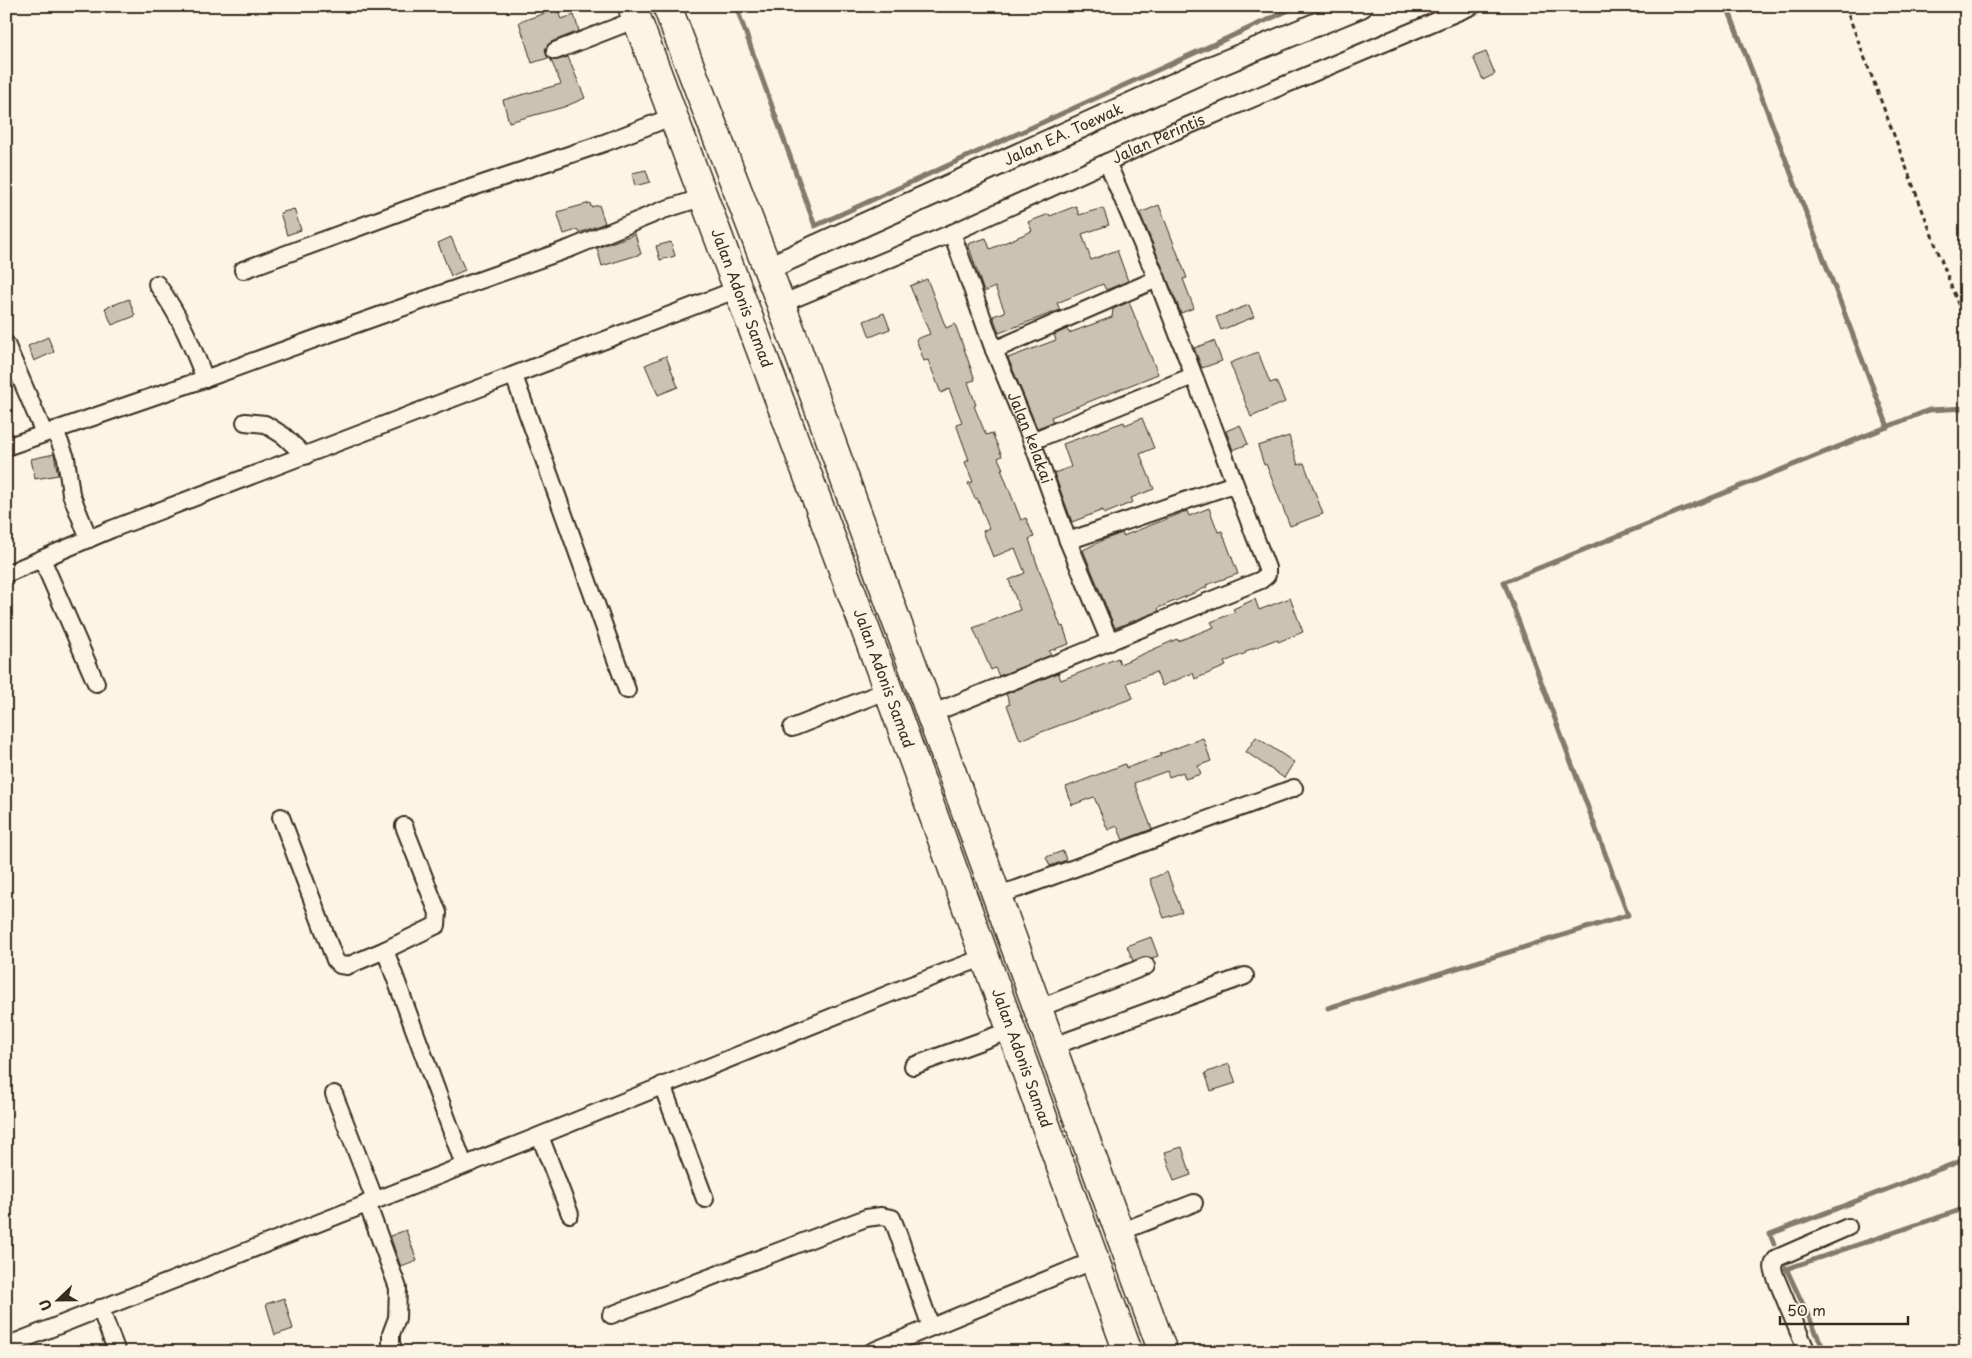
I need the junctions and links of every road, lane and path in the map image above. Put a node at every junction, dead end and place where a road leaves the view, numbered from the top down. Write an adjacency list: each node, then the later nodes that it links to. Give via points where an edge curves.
1 (668, 6): 7 (highway)
2 (1361, 6): 13 (street, Jalan EA. Toewak, via 1214,67)
3 (1472, 6): 10 (street, Jalan Perintis)
4 (1845, 6): 19 (path)
5 (635, 13): 6 (street); 8 (highway, Jalan Adonis Samad)
6 (556, 51)
7 (686, 55): 8 (highway); 13 (highway)
8 (655, 66): 9 (highway, Jalan Adonis Samad)
9 (674, 116): 11 (highway, Jalan Adonis Samad); 14 (street)
10 (1107, 162): 12 (street, Jalan Perintis); 15 (street)
11 (704, 197): 17 (highway, Jalan Adonis Samad); 24 (street)
12 (952, 233): 18 (street, Jalan Perintis); 21 (street, Jalan kelakai)
13 (768, 268): 18 (highway)
14 (243, 270)
15 (1157, 279): 21 (street); 23 (street)
16 (157, 284): 24 (street, via 175,308)
17 (738, 289): 22 (street); 38 (highway, Jalan Adonis Samad)
18 (781, 304): 39 (highway)
19 (1966, 325)
20 (6, 344): 26 (street)
21 (994, 350): 27 (street, Jalan kelakai)
22 (514, 376): 29 (street); 37 (street)
23 (1193, 376): 27 (street); 30 (street)
24 (204, 379): 26 (street)
25 (245, 422): 29 (street, via 265,424)
26 (49, 432): 28 (street); 31 (street, via 66,458 71,494)
27 (1032, 441): 32 (street, Jalan kelakai)
28 (6, 447)
29 (305, 456): 31 (street)
30 (1234, 484): 32 (street); 35 (street, via 1267,575)
31 (89, 539): 33 (street)
32 (1068, 541): 35 (street, Jalan kelakai)
33 (42, 559): 34 (street); 36 (street)
34 (6, 574)
35 (1110, 642): 39 (street)
36 (96, 683)
37 (626, 690)
38 (888, 690): 40 (street); 46 (highway, Jalan Adonis Samad)
39 (940, 710): 44 (highway)
40 (792, 728)
41 (1294, 788): 44 (street)
42 (281, 816): 45 (street, via 335,960 347,966)
43 (404, 826): 45 (street, via 438,913 438,921)
44 (1006, 892): 49 (highway)
45 (385, 950): 56 (street)
46 (985, 958): 50 (highway, Jalan Adonis Samad); 53 (street, via 911,984)
47 (1146, 966): 49 (street)
48 (1245, 976): 51 (street)
49 (1037, 1009): 51 (highway)
50 (1011, 1030): 52 (street); 63 (highway, Jalan Adonis Samad)
51 (1051, 1047): 62 (highway)
52 (913, 1066)
53 (662, 1085): 55 (street); 57 (street)
54 (334, 1094): 58 (street)
55 (540, 1136): 56 (street); 60 (street)
56 (464, 1165): 58 (street)
57 (706, 1199)
58 (371, 1202): 64 (street); 69 (street, via 398,1288 398,1318 391,1334)
59 (1191, 1204): 62 (street)
60 (570, 1214)
61 (1848, 1227): 73 (street, via 1774,1262 1773,1270)
62 (1120, 1232): 72 (highway)
63 (1095, 1260): 66 (street); 71 (highway, Jalan Adonis Samad)
64 (100, 1308): 67 (street); 68 (street)
65 (611, 1315): 66 (street, via 866,1218 882,1216 892,1218)
66 (931, 1327): 70 (street)
67 (6, 1346)
68 (116, 1352)
69 (394, 1352)
70 (871, 1352)
71 (1128, 1352)
72 (1163, 1352)
73 (1807, 1352)

